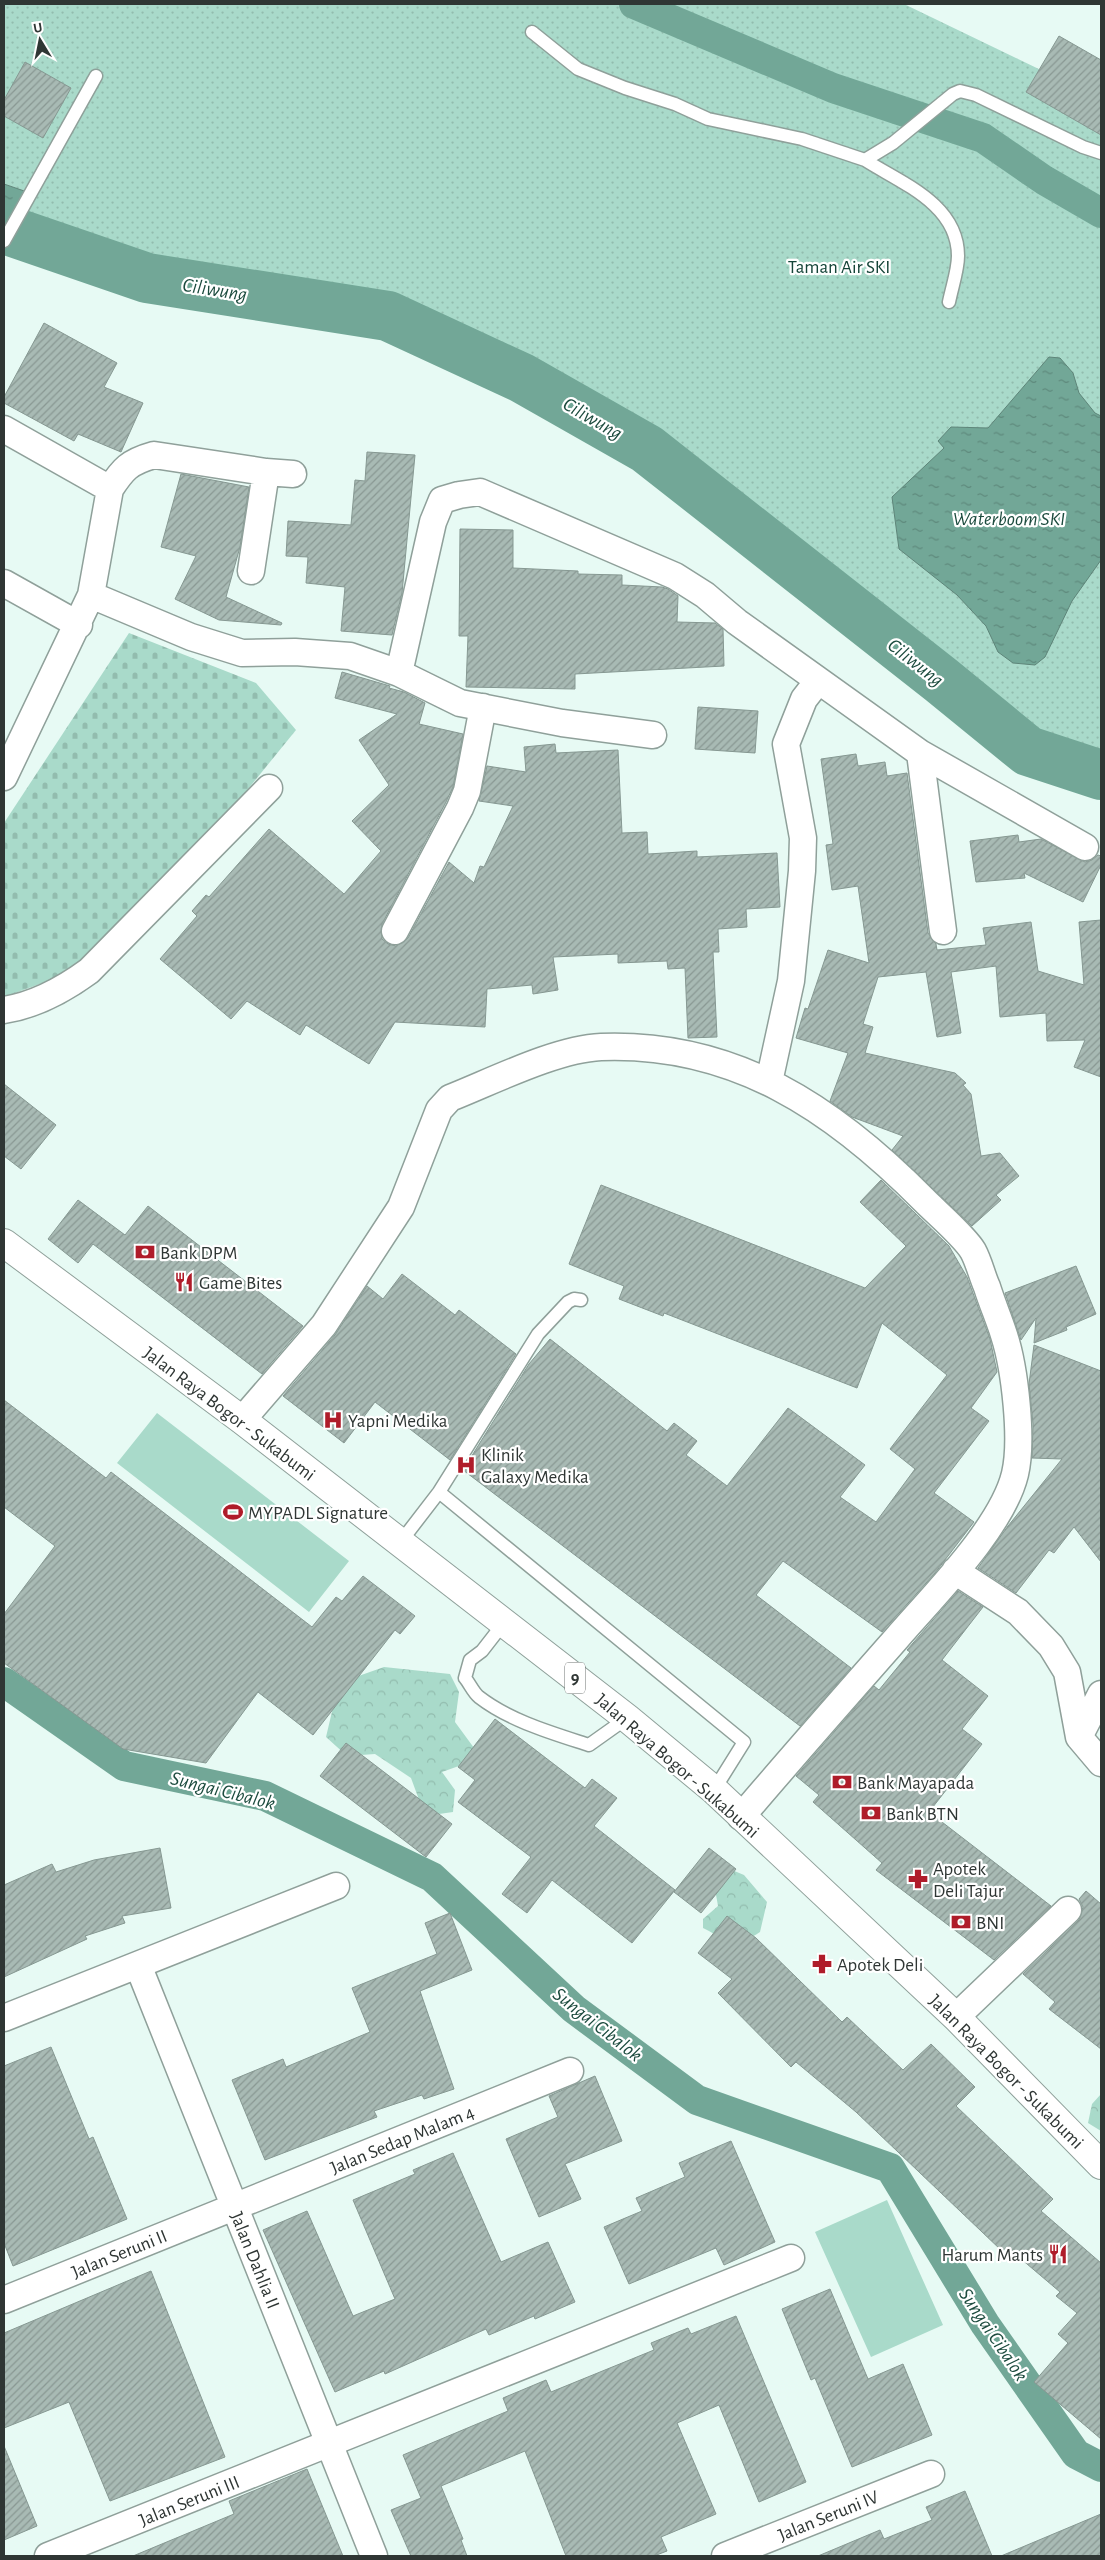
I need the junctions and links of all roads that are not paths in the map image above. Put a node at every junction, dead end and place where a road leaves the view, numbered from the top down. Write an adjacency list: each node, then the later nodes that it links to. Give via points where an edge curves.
1 (532, 32): 4 (lane, via 578,69 625,88 675,104 708,119 802,139)
2 (96, 76): 5 (lane)
3 (1101, 153): 4 (lane, via 976,95 960,91 893,143)
4 (865, 160): 6 (lane, via 915,190 936,206 948,222 955,236 958,256)
5 (4, 241)
6 (949, 302)
7 (4, 429): 10 (street)
8 (266, 472): 9 (street); 10 (street, via 154,455 140,458 124,468); 11 (street)
9 (293, 474)
10 (110, 490): 13 (street)
11 (251, 571)
12 (4, 583): 14 (street)
13 (91, 595): 14 (street); 15 (street, via 191,637 242,652 350,656)
14 (79, 625): 20 (street)
15 (400, 674): 16 (street, via 433,522 442,500 480,492 675,576); 17 (street, via 460,703)
16 (818, 681): 19 (street); 26 (street, via 804,699 786,744 803,838 802,871 791,981)
17 (483, 708): 18 (street, via 562,724); 24 (street, via 467,791)
18 (653, 735)
19 (920, 754): 22 (street); 23 (street)
20 (4, 777)
21 (269, 788): 25 (street, via 88,970 70,985 45,998)
22 (1085, 847)
23 (943, 930)
24 (395, 931)
25 (4, 1010)
26 (770, 1082): 29 (street, via 734,1066 691,1054 598,1047 545,1060 450,1098 439,1110 401,1207 324,1325); 32 (street, via 802,1099 860,1142 912,1187 973,1249 1005,1338 1014,1389 1015,1474 998,1514)
27 (4, 1243): 29 (highway, Jalan Raya Bogor - Sukabumi / 9)
28 (581, 1300): 30 (lane, via 568,1302 538,1334)
29 (242, 1420): 31 (highway, Jalan Raya Bogor - Sukabumi / 9)
30 (439, 1492): 31 (lane); 38 (lane, via 744,1742)
31 (399, 1544): 33 (highway, Jalan Raya Bogor - Sukabumi / 9)
32 (955, 1571): 36 (street, via 1018,1612 1051,1646 1067,1672); 39 (street)
33 (503, 1624): 35 (highway, Jalan Raya Bogor - Sukabumi / 9); 35 (lane, via 470,1660 465,1678 478,1696 546,1731 589,1745)
34 (1101, 1694): 36 (street)
35 (627, 1718): 38 (highway, Jalan Raya Bogor - Sukabumi / 9)
36 (1078, 1737): 37 (street)
37 (1101, 1763)
38 (714, 1790): 39 (highway, Jalan Raya Bogor - Sukabumi / 9)
39 (741, 1817): 43 (highway, Jalan Raya Bogor - Sukabumi / 9)
40 (336, 1886): 42 (street)
41 (1068, 1910): 43 (street)
42 (138, 1965): 44 (street); 47 (street, Jalan Dahlia II)
43 (956, 2017): 46 (highway, Jalan Raya Bogor - Sukabumi / 9)
44 (4, 2018)
45 (570, 2071): 47 (street, Jalan Sedap Malam 4)
46 (1101, 2166)
47 (235, 2206): 49 (street, Jalan Seruni II); 50 (street, Jalan Dahlia II)
48 (791, 2258): 50 (street, Jalan Seruni III)
49 (4, 2300)
50 (329, 2443): 52 (street, Jalan Seruni III); 53 (street, Jalan Dahlia II)
51 (931, 2474): 54 (street, Jalan Seruni IV)
52 (48, 2556)
53 (374, 2556)
54 (725, 2556)

